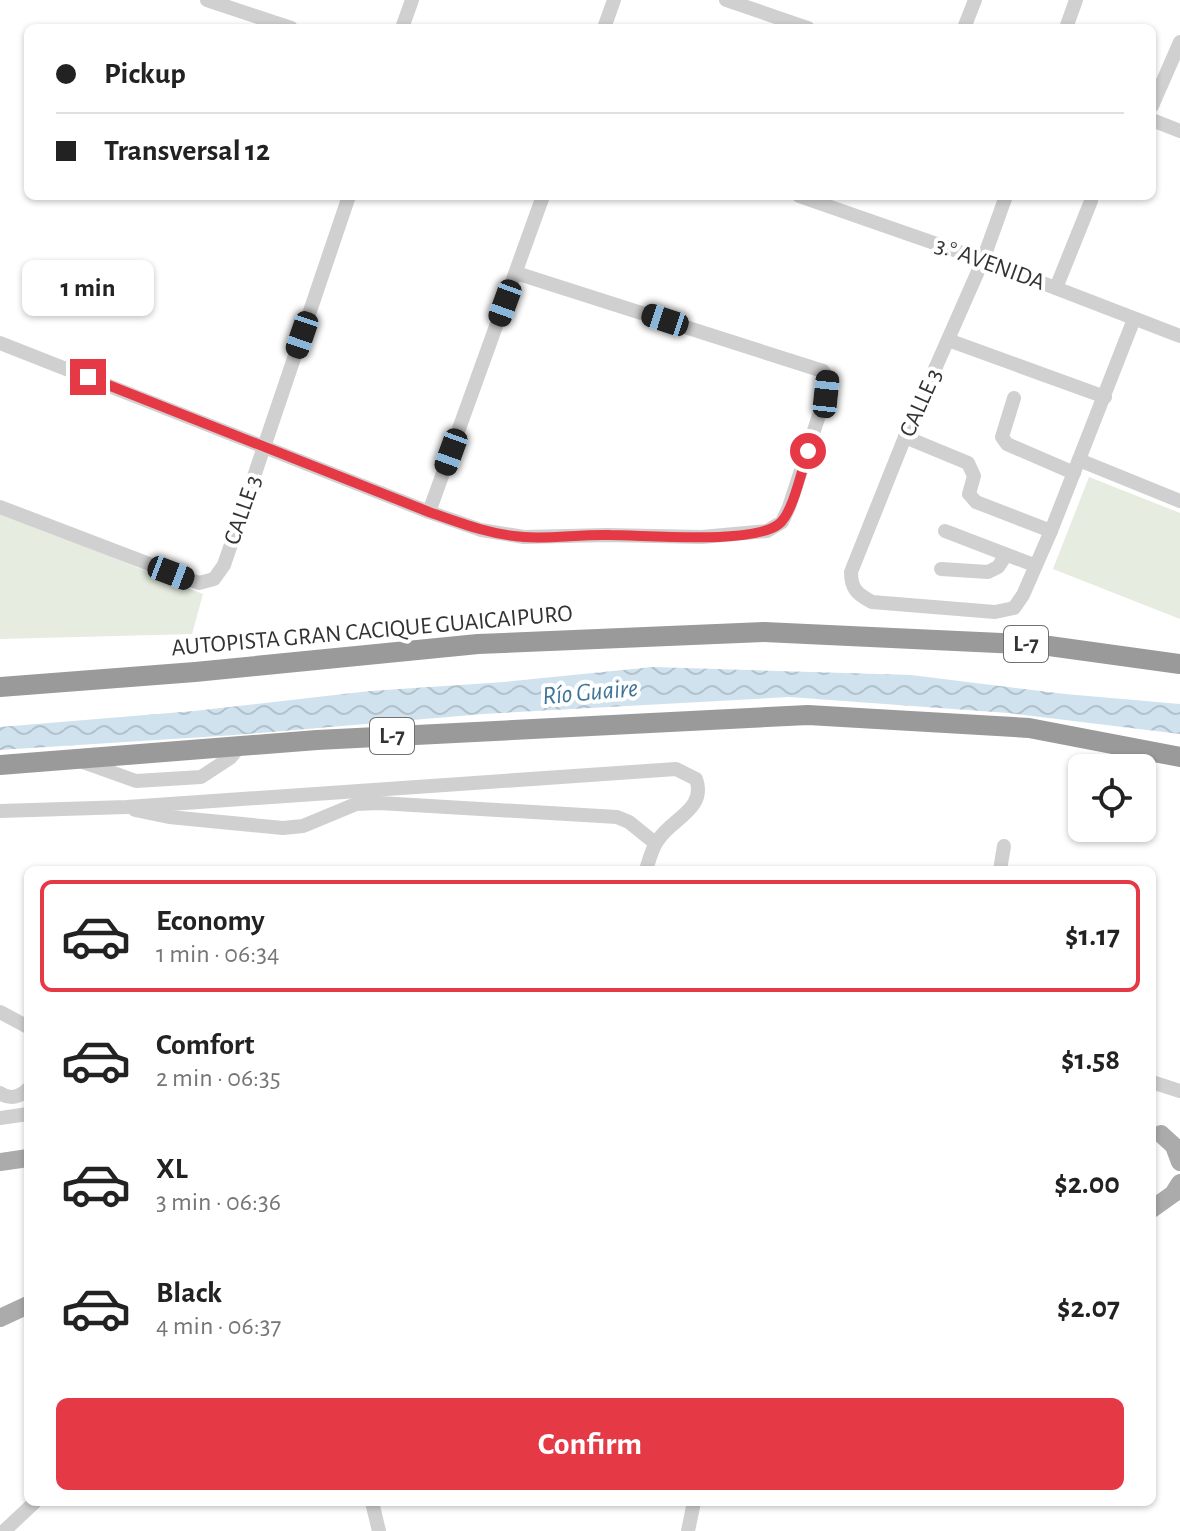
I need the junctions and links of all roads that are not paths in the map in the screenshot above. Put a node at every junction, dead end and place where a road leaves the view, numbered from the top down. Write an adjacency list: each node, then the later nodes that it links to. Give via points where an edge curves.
1 (207, 0): 7 (street)
2 (412, 0): 8 (street)
3 (614, 0): 9 (street)
4 (726, 0): 10 (street)
5 (975, 0): 11 (street)
6 (1076, 0): 12 (street)
7 (279, 24)
8 (403, 24)
9 (605, 24)
10 (796, 24)
11 (966, 24)
12 (1067, 24)
13 (1180, 42): 14 (street)
14 (1156, 97)
15 (1156, 122): 16 (street)
16 (1180, 131)
17 (348, 200): 32 (street, CALLE 3)
18 (542, 200): 23 (street)
19 (810, 200): 22 (street, 3.° AVENIDA)
20 (1005, 200): 22 (street, CALLE 3)
21 (1091, 201): 24 (street)
22 (983, 260): 24 (street, 3.° AVENIDA); 27 (street, CALLE 3)
23 (516, 273): 36 (street); 36 (street, via 823,371 826,394 789,507 782,522 767,531 702,537 524,537 481,530)
24 (1056, 288): 25 (street, 3.° AVENIDA)
25 (1134, 319): 26 (street, 3.° AVENIDA); 29 (street)
26 (1180, 336)
27 (948, 340): 29 (street); 31 (street, CALLE 3)
28 (0, 343): 32 (street)
29 (1105, 397): 33 (street)
30 (1014, 398): 33 (street, via 1002,437 1007,444)
31 (905, 437): 38 (street, via 968,463 974,476 969,494 976,502); 40 (street, CALLE 3, via 851,572 858,595 872,602 1005,612 1023,595)
32 (265, 445): 35 (street, CALLE 3, via 224,565 214,579 199,583); 36 (street)
33 (1077, 466): 34 (street); 38 (street)
34 (1180, 501)
35 (0, 507)
36 (429, 512)
37 (945, 531): 39 (street)
38 (1051, 531): 40 (street)
39 (1006, 555): 40 (street); 41 (street, via 988,572)
40 (1034, 565)
41 (941, 569)
42 (1180, 664): 43 (highway, AUTOPISTA GRAN CACIQUE GUAICAIPURO / L-7, via 1042,645 764,632 478,644)
43 (0, 687)
44 (1180, 757): 45 (highway, L-7, via 1029,728 808,715 240,746)
45 (0, 765)
46 (256, 798): 47 (street); 49 (street); 50 (street, via 676,769 688,773 696,779 698,794 688,812)
47 (127, 807): 48 (street); 49 (street, via 169,817)
48 (0, 811)
49 (255, 825): 50 (street, via 303,826 356,804 379,803 617,817)
50 (655, 843): 52 (street)
51 (1004, 846): 53 (street)
52 (647, 866)
53 (1001, 866)
54 (0, 1012): 55 (street)
55 (24, 1025)
56 (1156, 1083): 57 (street)
57 (1177, 1090)
58 (24, 1092): 59 (street, via 12,1097)
59 (0, 1093)
60 (24, 1115): 61 (street)
61 (0, 1118)
62 (1170, 1136): 65 (main road)
63 (24, 1159): 64 (main road)
64 (0, 1162)
65 (1180, 1162)
66 (1180, 1183): 67 (main road)
67 (1156, 1206)
68 (1156, 1209): 69 (main road)
69 (1180, 1211)
70 (24, 1307): 71 (main road)
71 (0, 1318)
72 (30, 1506): 75 (street)
73 (373, 1506): 76 (street)
74 (693, 1506): 77 (street)
75 (5, 1524)
76 (379, 1531)
77 (688, 1531)

